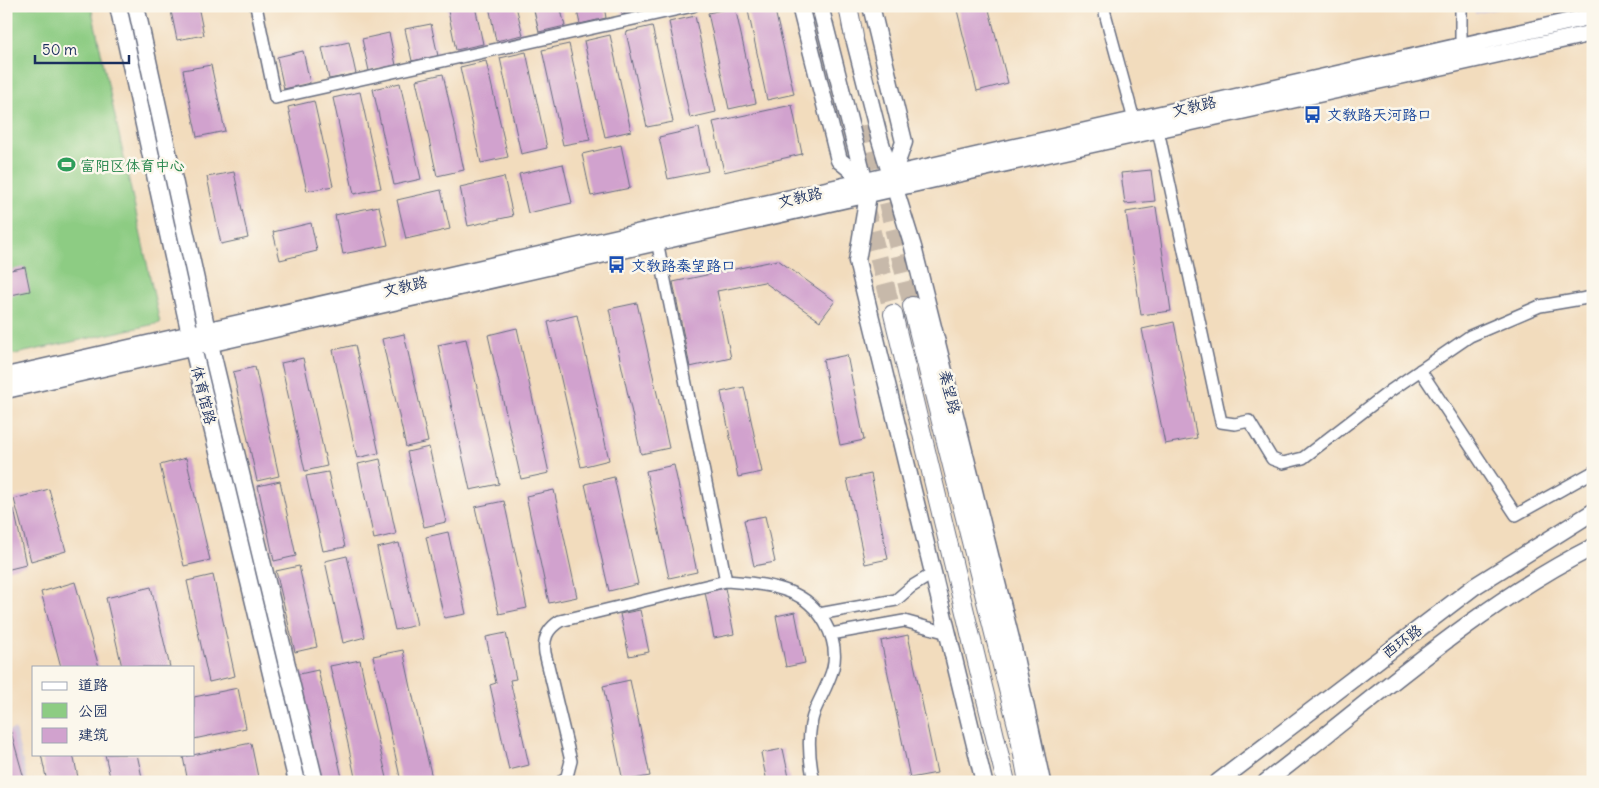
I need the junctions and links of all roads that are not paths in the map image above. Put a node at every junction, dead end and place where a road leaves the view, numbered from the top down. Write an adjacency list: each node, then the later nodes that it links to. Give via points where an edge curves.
1 (118, 6): 24 (main road, 体育馆路)
2 (136, 6): 23 (main road, 体育馆路)
3 (256, 6): 4 (street, via 275,98)
4 (693, 6)
5 (800, 6): 18 (main road, via 839,160)
6 (820, 6): 18 (main road)
7 (846, 6): 13 (main road)
8 (871, 6): 17 (main road, via 904,142)
9 (1103, 6): 15 (street)
10 (1461, 6): 14 (street)
11 (1593, 16): 14 (main road, 文教路)
12 (1593, 32): 16 (main road, 文教路)
13 (854, 36): 17 (main road, 秦望路)
14 (1461, 45): 15 (main road, 文教路)
15 (1134, 120): 17 (main road, 文教路)
16 (1158, 130): 17 (main road, 文教路); 25 (street, via 1221,422 1249,421 1272,459 1283,463 1304,458)
17 (894, 182): 18 (main road, 文教路); 43 (main road, 秦望路, via 1011,639)
18 (867, 188): 19 (main road, 文教路); 23 (main road, 文教路); 31 (main road, via 857,261)
19 (657, 242): 23 (main road, 文教路); 32 (street)
20 (1593, 297): 25 (street, via 1540,306 1470,336)
21 (912, 306): 42 (main road, 秦望路, via 1019,733)
22 (893, 314): 41 (main road)
23 (209, 337): 24 (main road, 文教路); 37 (main road, 体育馆路)
24 (192, 341): 26 (main road, 文教路); 27 (main road, 文教路); 36 (main road, 体育馆路)
25 (1420, 370): 28 (street, via 1516,515)
26 (6, 376)
27 (6, 390)
28 (1593, 472)
29 (1593, 512): 44 (main road, 西环路, via 1475,586)
30 (1593, 547): 45 (main road, 西环路, via 1557,565 1486,612)
31 (934, 574): 33 (street, via 896,600); 34 (main road)
32 (726, 581): 33 (street, via 791,592); 38 (street, via 560,621 548,631 545,653 571,760 567,776)
33 (819, 614): 35 (street)
34 (948, 633): 35 (street, via 904,621); 40 (main road)
35 (831, 634): 39 (street, via 833,667 814,712 809,738)
36 (297, 782)
37 (315, 782)
38 (561, 782)
39 (814, 782)
40 (984, 782)
41 (1006, 782)
42 (1028, 782)
43 (1042, 782)
44 (1218, 782)
45 (1266, 782)

